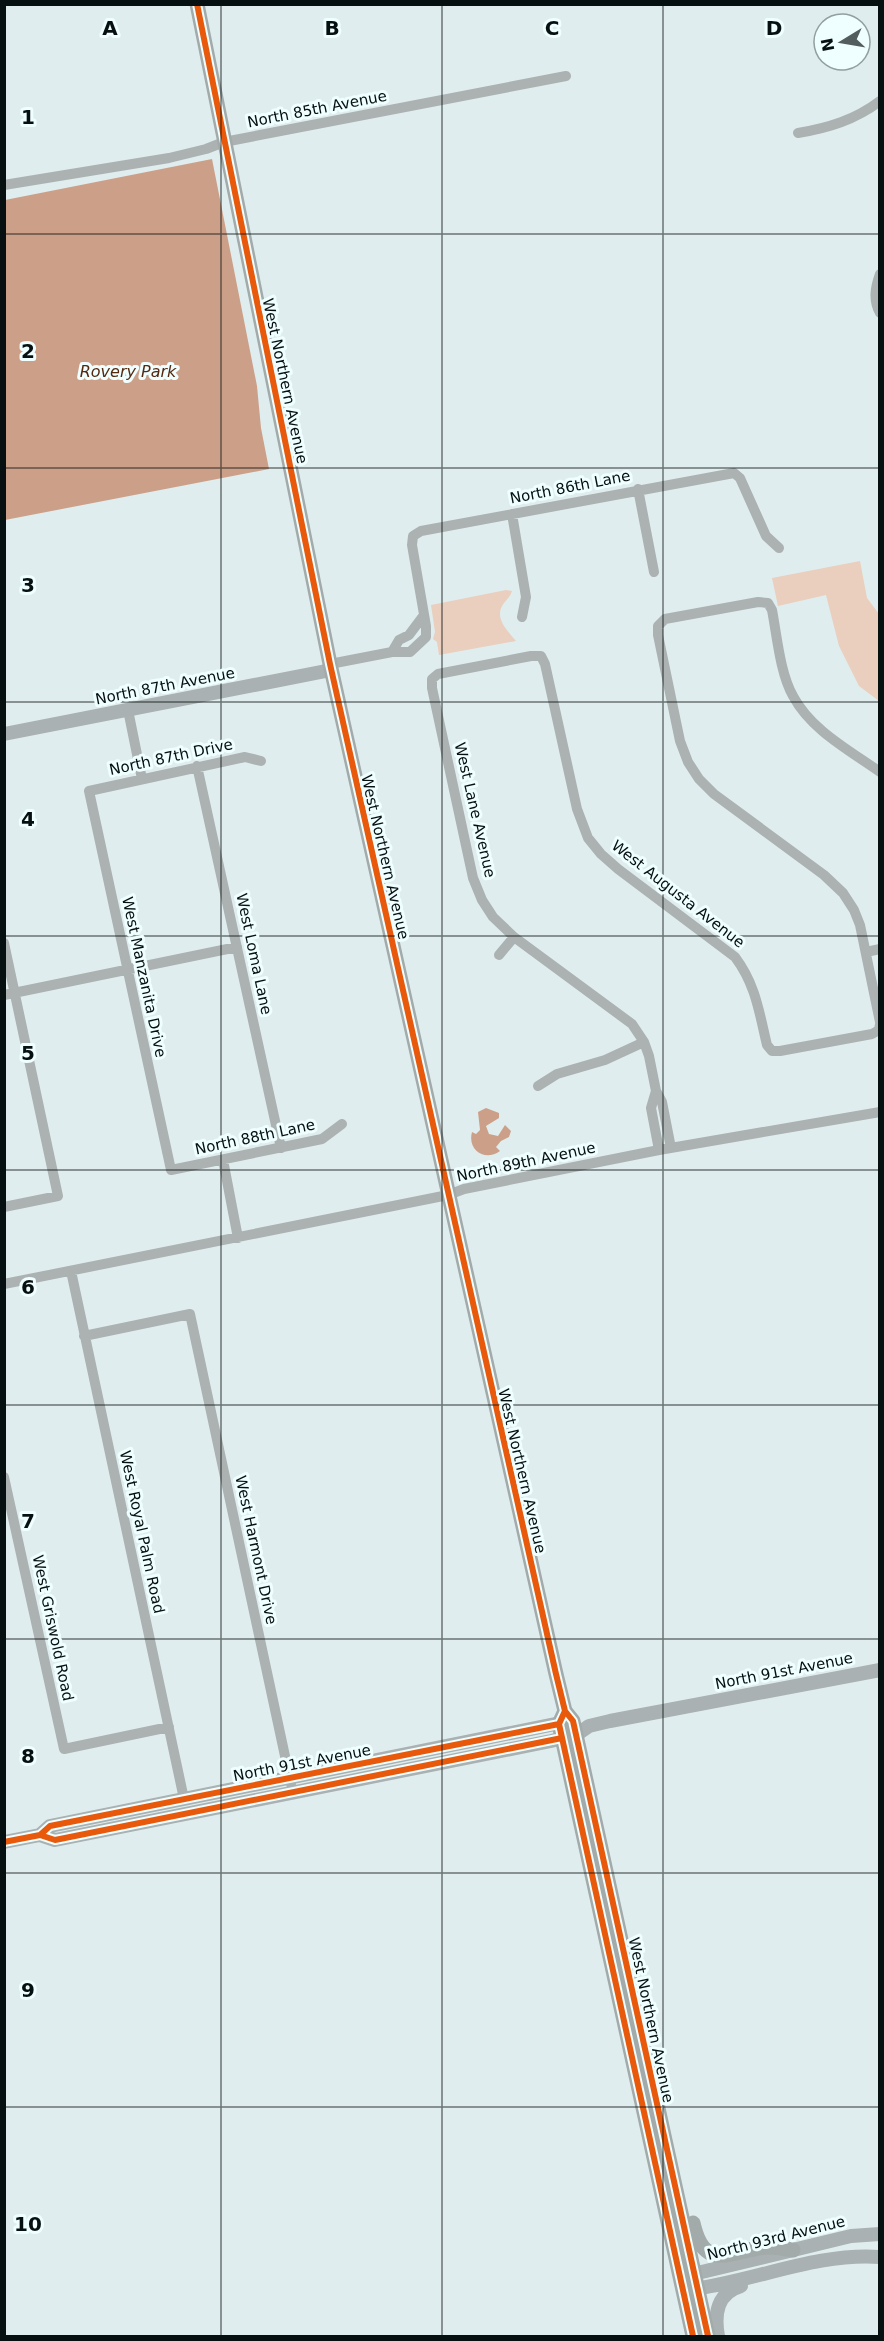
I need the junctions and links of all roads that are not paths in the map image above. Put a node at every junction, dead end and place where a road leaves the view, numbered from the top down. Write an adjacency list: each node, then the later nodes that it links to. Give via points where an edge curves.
1 (197, 4): 5 (main road, West Northern Avenue)
2 (566, 76): 5 (street, North 85th Avenue)
3 (879, 101): 4 (street, via 851,119)
4 (798, 134)
5 (224, 142): 6 (street, North 85th Avenue, via 168,158); 19 (main road, West Northern Avenue)
6 (4, 185)
7 (879, 274): 8 (street, via 875,290)
8 (879, 313)
9 (638, 489): 10 (street, North 86th Lane); 11 (street, North 86th Lane, via 734,473 740,478 766,536); 12 (street)
10 (512, 514): 13 (street, North 86th Lane, via 421,531 413,536); 14 (street, via 526,597)
11 (779, 548)
12 (654, 572)
13 (424, 615): 15 (street); 16 (street, via 426,637)
14 (522, 617)
15 (409, 635): 16 (street); 17 (street, via 399,640)
16 (419, 646): 17 (street, North 87th Avenue, via 410,652)
17 (392, 652): 19 (street, North 87th Avenue)
18 (541, 656): 27 (street, West Lane Avenue, via 438,674 432,679 473,878 493,917); 36 (street, West Augusta Avenue, via 577,809 588,838 618,868 735,957 754,987 767,1045 772,1051)
19 (331, 667): 20 (main road, North 87th Avenue); 47 (main road, West Northern Avenue)
20 (128, 710): 21 (main road, North 87th Avenue); 25 (street)
21 (4, 734)
22 (261, 760): 23 (street, North 87th Drive, via 245,757)
23 (197, 766): 25 (street, North 87th Drive); 29 (street, West Loma Lane)
24 (879, 772): 31 (street, via 816,726 800,707 787,682 768,603 665,620 658,626 680,741 688,762 714,794 843,893 860,925)
25 (142, 779): 26 (street, North 87th Drive)
26 (88, 791): 33 (street, West Manzanita Drive)
27 (514, 937): 32 (street); 37 (street, West Lane Avenue, via 619,1013)
28 (4, 943): 34 (street)
29 (237, 947): 33 (street); 42 (street, West Loma Lane)
30 (879, 949): 31 (street)
31 (866, 952): 35 (street)
32 (499, 955)
33 (127, 970): 34 (street); 46 (street, West Manzanita Drive)
34 (10, 994): 48 (street, via 58,1196)
35 (879, 1023): 36 (street)
36 (879, 1030)
37 (645, 1041): 38 (street, via 605,1060 557,1074); 39 (street, West Lane Avenue)
38 (538, 1086)
39 (656, 1091): 43 (street, West Lane Avenue, via 662,1102); 44 (street, West Lane Avenue, via 651,1108)
40 (879, 1112): 43 (street, North 89th Avenue)
41 (342, 1124): 42 (street, North 88th Lane, via 322,1140)
42 (281, 1148): 45 (street, North 88th Lane)
43 (671, 1148): 44 (street, North 89th Avenue)
44 (659, 1150): 47 (street, North 89th Avenue)
45 (223, 1160): 46 (street, North 88th Lane); 49 (street)
46 (171, 1170)
47 (447, 1195): 49 (street, North 89th Avenue); 55 (main road, West Northern Avenue)
48 (4, 1207)
49 (238, 1238): 50 (street, North 89th Avenue)
50 (71, 1271): 51 (street, North 89th Avenue); 52 (street, West Royal Palm Road)
51 (4, 1284)
52 (84, 1336): 56 (street, West Royal Palm Road); 59 (street, West Harmont Drive, via 190,1314)
53 (4, 1477): 56 (street, West Griswold Road, via 64,1749)
54 (879, 1670): 55 (main road, North 91st Avenue, via 589,1726)
55 (567, 1726): 57 (main road, North 91st Avenue); 58 (main road, North 91st Avenue); 64 (main road, West Northern Avenue)
56 (169, 1727): 60 (street, West Royal Palm Road)
57 (435, 1749): 58 (main road, via 434,1755 426,1759 384,1768); 59 (main road, North 91st Avenue)
58 (357, 1780): 59 (main road, North 91st Avenue)
59 (291, 1786): 60 (main road, North 91st Avenue); 61 (main road, North 91st Avenue)
60 (184, 1799): 61 (main road, via 174,1808 139,1816); 62 (main road, North 91st Avenue, via 50,1826)
61 (118, 1827): 62 (main road, North 91st Avenue, via 55,1840)
62 (40, 1835): 63 (main road, North 91st Avenue)
63 (4, 1842)
64 (627, 2003): 65 (main road, West Northern Avenue); 70 (main road, West Northern Avenue)
65 (671, 2168): 67 (main road, via 690,2209 697,2240 708,2252 720,2256 768,2247); 70 (main road, West Northern Avenue)
66 (879, 2234): 67 (main road, North 93rd Avenue, via 851,2236)
67 (793, 2250): 70 (main road, North 93rd Avenue)
68 (879, 2257): 69 (main road)
69 (796, 2267): 70 (main road, via 711,2288); 73 (main road, via 777,2278 726,2294 716,2313)
70 (688, 2283): 71 (main road, West Northern Avenue); 72 (main road, West Northern Avenue)
71 (693, 2337)
72 (708, 2337)
73 (718, 2337)

